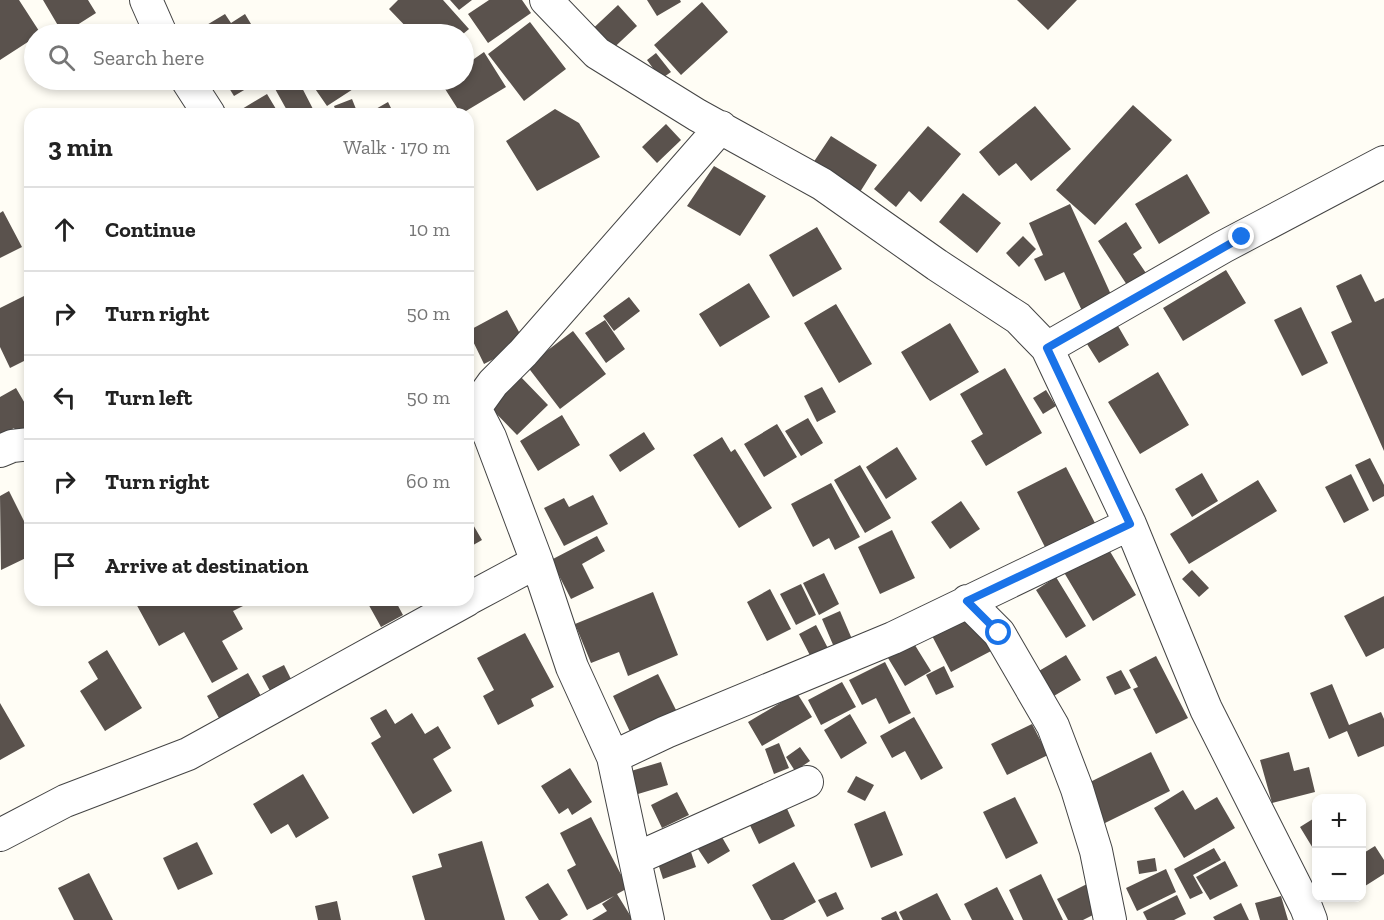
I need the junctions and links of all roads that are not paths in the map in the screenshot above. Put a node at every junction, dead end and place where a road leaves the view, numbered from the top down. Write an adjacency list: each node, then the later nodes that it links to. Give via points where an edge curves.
1 (146, 0): 3 (street)
2 (546, 0): 6 (street, via 597,53)
3 (157, 24)
4 (193, 90): 5 (street)
5 (205, 108)
6 (721, 127): 8 (street, via 822,184 1018,318); 9 (street, via 523,352)
7 (1384, 162): 8 (street, via 1223,247)
8 (1047, 348): 13 (street)
9 (474, 398)
10 (474, 407): 14 (street, via 490,438)
11 (24, 445): 12 (street)
12 (0, 451)
13 (1130, 524): 16 (street); 24 (street, via 1206,709)
14 (537, 562): 15 (street); 18 (street, via 572,667)
15 (474, 596)
16 (967, 601): 18 (street, via 893,638); 23 (street, via 999,633 1053,726 1096,851)
17 (456, 606): 20 (street, via 188,754 65,801)
18 (614, 757): 21 (street)
19 (807, 782): 21 (street)
20 (0, 835)
21 (635, 859): 22 (street)
22 (648, 920)
23 (1110, 920)
24 (1311, 920)

